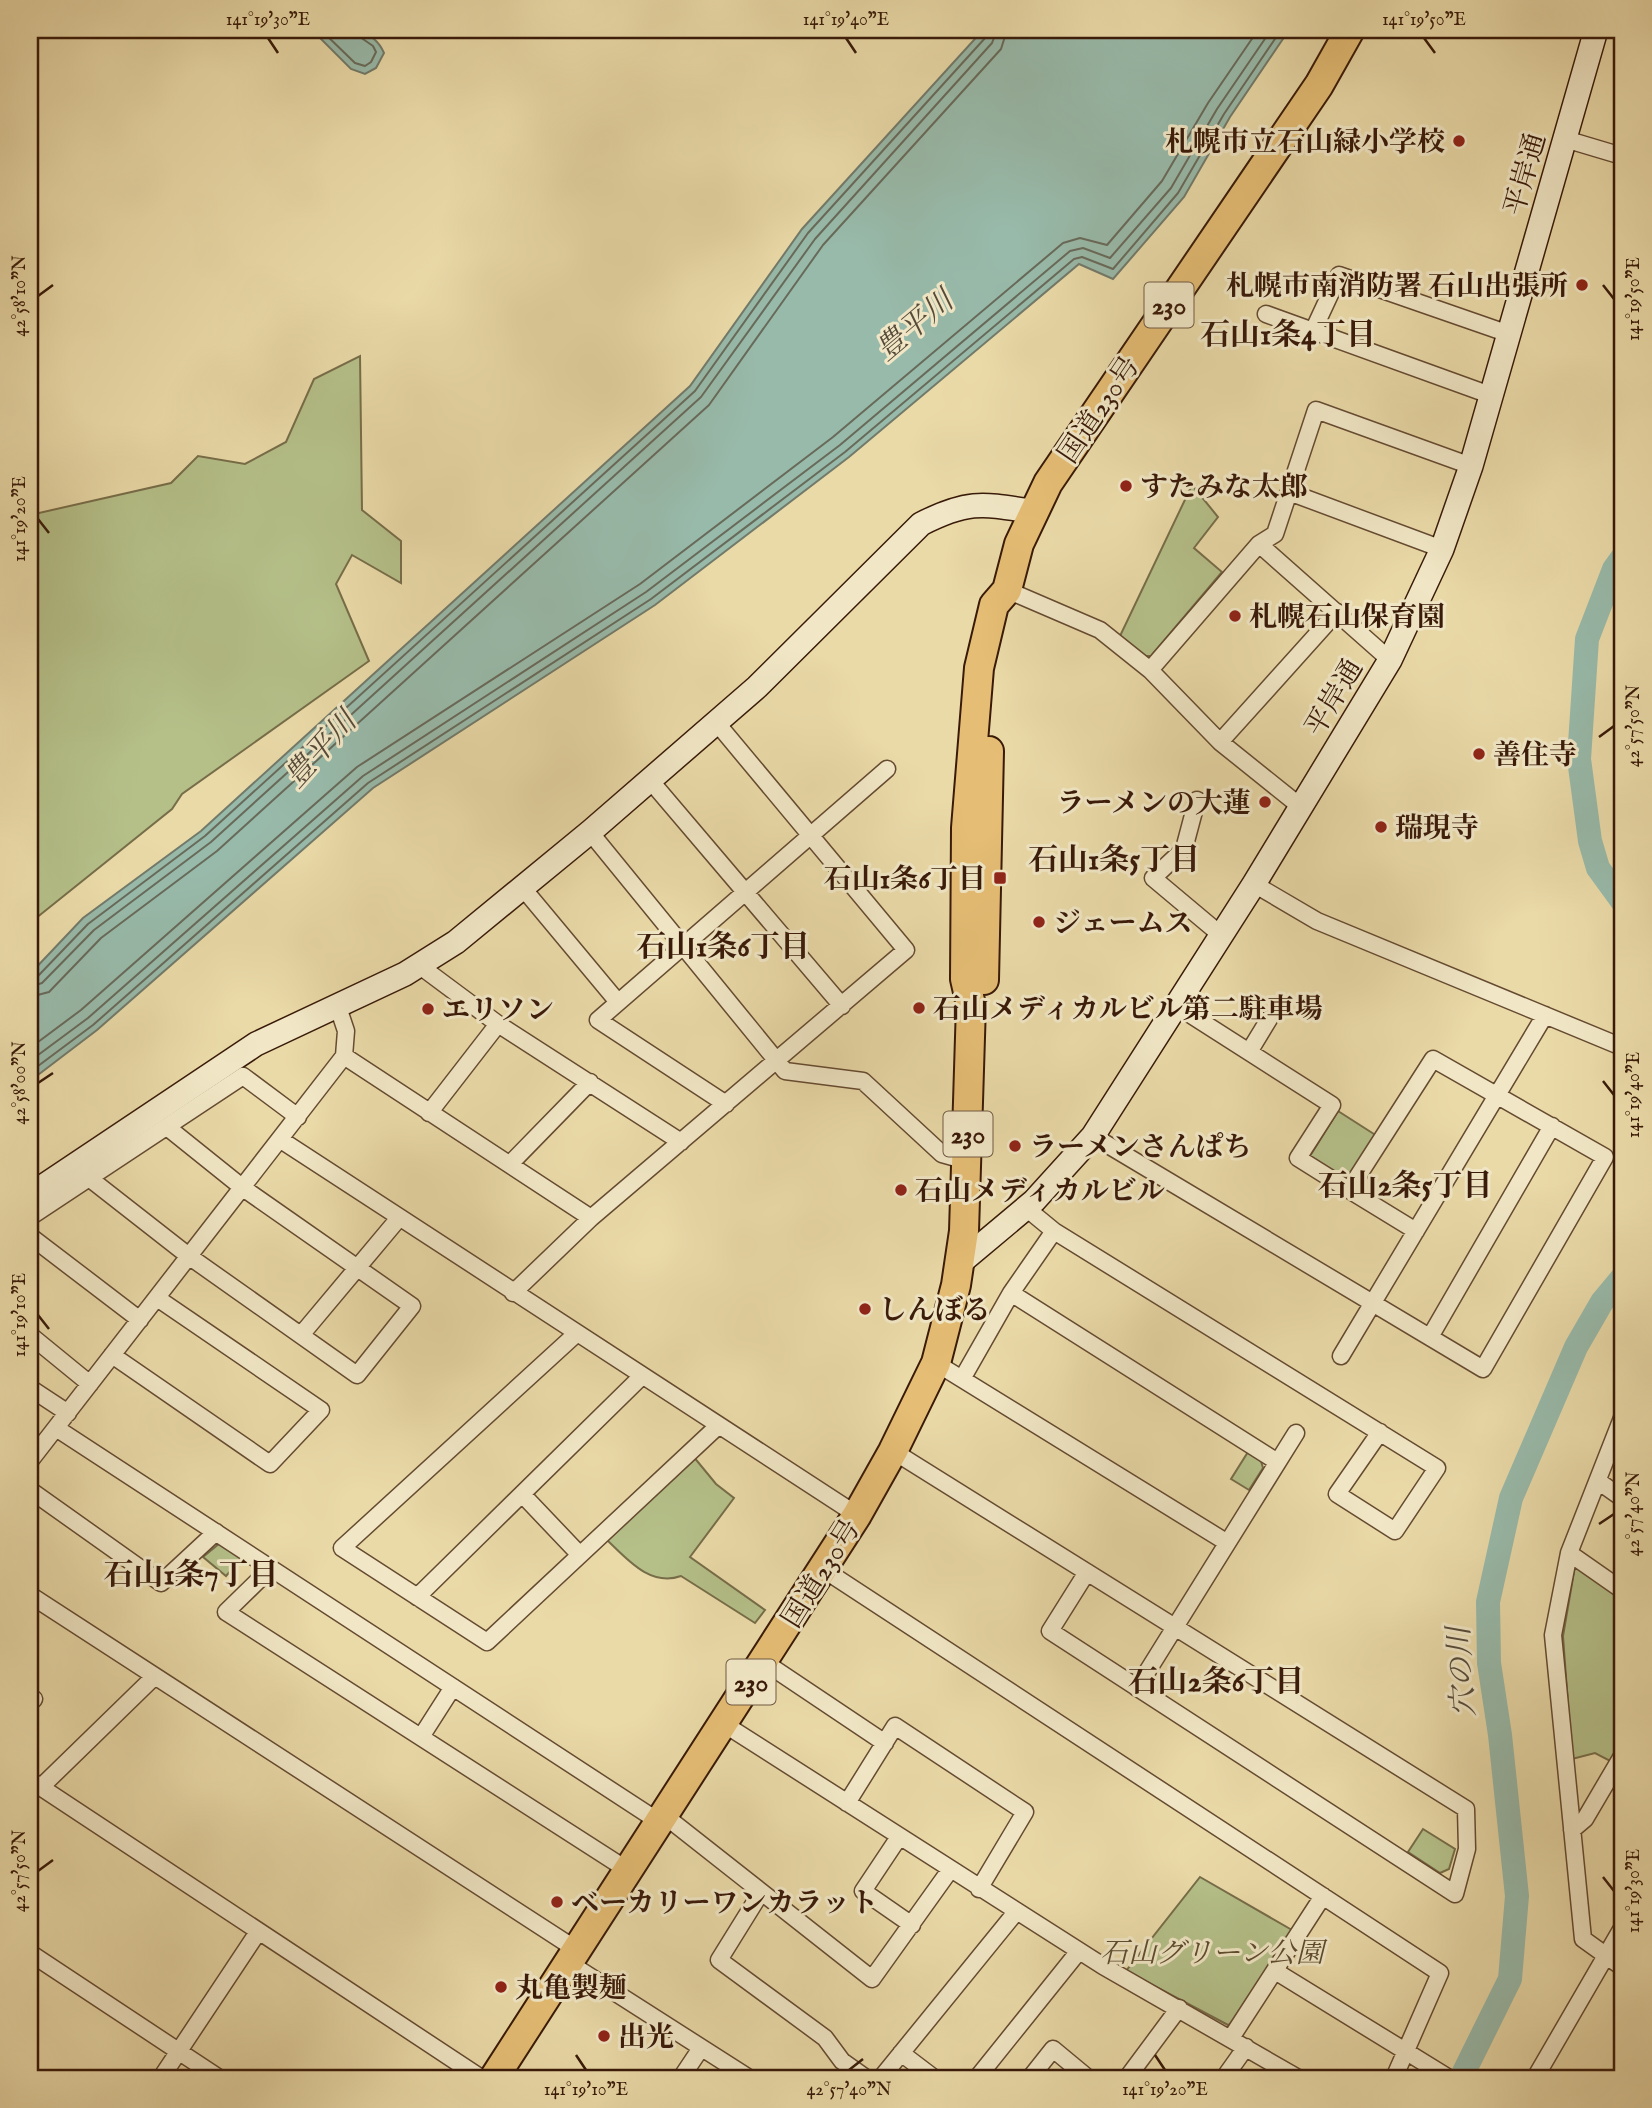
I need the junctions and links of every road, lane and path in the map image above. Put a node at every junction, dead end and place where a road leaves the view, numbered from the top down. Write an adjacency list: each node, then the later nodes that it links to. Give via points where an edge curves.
1 (1350, 30): 11 (highway, 国道230号 / 230, via 1319,85 1048,483)
2 (1596, 30): 3 (street, 平岸通)
3 (1565, 139): 4 (street); 7 (street, 平岸通)
4 (1622, 156)
5 (1266, 314): 6 (street)
6 (1313, 331): 7 (street, via 1339,275); 8 (street)
7 (1509, 334): 8 (street, 平岸通)
8 (1490, 395): 9 (street, 平岸通)
9 (1471, 466): 10 (street, via 1316,410); 13 (street, 平岸通)
10 (1289, 492): 12 (street, via 1275,534); 13 (street)
11 (1036, 512): 14 (highway, 国道230号 / 230, via 1019,544); 18 (street, via 970,505 921,524 831,616)
12 (1259, 544): 15 (street); 17 (street)
13 (1442, 549): 16 (street, 平岸通)
14 (1007, 590): 17 (street, via 1100,630); 53 (highway, 国道230号 / 230, via 994,605 979,668 972,734 966,828 965,965 971,1005)
15 (1337, 612): 16 (street); 19 (street)
16 (1390, 660): 23 (street, 平岸通)
17 (1150, 670): 19 (street)
18 (716, 722): 21 (street); 25 (street)
19 (1220, 742): 23 (street)
20 (887, 769): 25 (street)
21 (649, 779): 24 (street); 28 (street)
22 (1197, 800): 29 (street, via 1184,849 1153,878)
23 (1301, 807): 26 (street, 平岸通)
24 (590, 832): 27 (street); 30 (street)
25 (811, 835): 28 (street); 33 (street, via 906,950)
26 (1254, 884): 29 (street, 平岸通); 36 (street, via 1317,921)
27 (522, 887): 31 (street); 32 (street)
28 (745, 892): 30 (street); 33 (street)
29 (1221, 935): 34 (street, 平岸通)
30 (682, 948): 32 (street); 42 (street)
31 (420, 966): 35 (street); 38 (street)
32 (617, 1001): 45 (street, via 598,1020)
33 (842, 1006): 42 (street)
34 (1177, 1006): 40 (street); 50 (street, 平岸通)
35 (338, 1007): 41 (street, via 346,1031); 58 (street, via 256,1044)
36 (1545, 1015): 39 (street); 44 (street)
37 (1269, 1019): 40 (street)
38 (498, 1024): 43 (street); 46 (street)
39 (1622, 1047)
40 (1250, 1052): 57 (street, via 1332,1105 1298,1158)
41 (344, 1056): 46 (street); 47 (street)
42 (776, 1062): 45 (street); 53 (street, via 785,1072 863,1081 942,1154)
43 (590, 1082): 52 (street); 54 (street)
44 (1498, 1094): 48 (street); 57 (street, via 1433,1059); 64 (street)
45 (726, 1104): 52 (street)
46 (429, 1114): 54 (street)
47 (299, 1117): 49 (street, via 243,1076); 51 (street)
48 (1552, 1126): 77 (street); 77 (street, via 1605,1157 1483,1369)
49 (167, 1127): 55 (street); 56 (street)
50 (1093, 1136): 59 (street, 平岸通); 72 (street)
51 (281, 1140): 56 (street); 61 (street)
52 (681, 1142): 62 (street)
53 (967, 1161): 67 (highway, 国道230号 / 230)
54 (509, 1164): 62 (street)
55 (89, 1178): 60 (street); 66 (street)
56 (243, 1188): 66 (street); 68 (street)
57 (1349, 1190): 64 (street)
58 (30, 1195)
59 (1026, 1208): 63 (street); 67 (street, 平岸通)
60 (30, 1217)
61 (399, 1218): 68 (street); 69 (street)
62 (592, 1218): 69 (street)
63 (1054, 1231): 70 (street); 89 (street)
64 (1416, 1231): 72 (street)
65 (30, 1236): 73 (street)
66 (190, 1257): 71 (street); 76 (street)
67 (960, 1264): 80 (highway, 国道230号 / 230)
68 (357, 1268): 76 (street); 76 (street, via 412,1306 357,1375)
69 (513, 1293): 74 (street)
70 (1011, 1293): 82 (street); 93 (street)
71 (157, 1298): 73 (street); 78 (street, via 321,1410 270,1464)
72 (1374, 1302): 77 (street); 79 (street)
73 (140, 1320): 78 (street)
74 (576, 1334): 81 (street); 108 (street, via 342,1548)
75 (30, 1335): 83 (street)
76 (301, 1335)
77 (1430, 1336)
78 (113, 1355): 83 (street)
79 (1341, 1356)
80 (936, 1363): 82 (street); 91 (highway, 国道230号 / 230)
81 (642, 1377): 87 (street); 96 (street)
82 (962, 1379): 100 (street)
83 (90, 1384): 85 (street)
84 (30, 1388): 85 (street)
85 (68, 1413): 88 (street)
86 (1622, 1418): 94 (street)
87 (718, 1426): 98 (street); 102 (street)
88 (56, 1428): 92 (street); 99 (street)
89 (1380, 1432): 89 (street, via 1337,1494 1395,1531 1437,1468)
90 (1296, 1433): 93 (street)
91 (894, 1451): 98 (highway, 国道230号 / 230); 105 (street)
92 (30, 1461)
93 (1276, 1461): 100 (street)
94 (1598, 1481): 97 (street); 101 (street)
95 (30, 1490): 99 (street, via 161,1583)
96 (522, 1494): 102 (street); 108 (street)
97 (1622, 1498)
98 (857, 1515): 104 (highway, 国道230号 / 230)
99 (216, 1532): 103 (street)
100 (1226, 1542): 109 (street)
101 (1569, 1553): 106 (street); 123 (street, via 1553,1635)
102 (580, 1555): 108 (street, via 487,1642)
103 (271, 1568): 112 (street); 117 (street, via 226,1612)
104 (823, 1569): 110 (highway, 国道230号 / 230); 129 (street)
105 (1087, 1572): 109 (street); 113 (street, via 1050,1631)
106 (1622, 1590)
107 (30, 1595): 111 (street)
108 (417, 1597)
109 (1175, 1627): 113 (street); 113 (street, via 1466,1809 1468,1849 1455,1894)
110 (764, 1662): 116 (highway, 国道230号 / 230); 118 (street)
111 (155, 1676): 120 (street); 137 (street)
112 (453, 1687): 117 (street); 122 (street)
113 (1137, 1688)
114 (30, 1696): 115 (street, via 34,1699)
115 (30, 1703)
116 (724, 1724): 121 (street); 122 (highway, 国道230号 / 230)
117 (421, 1737): 126 (street)
118 (885, 1742): 121 (street); 127 (street, via 895,1726 1025,1812)
119 (1622, 1756): 123 (street, via 1585,1819)
120 (35, 1783): 133 (street)
121 (847, 1803): 124 (street)
122 (663, 1819): 126 (highway, 国道230号 / 230); 128 (street)
123 (1572, 1830): 136 (street, via 1583,1940)
124 (899, 1837): 125 (street); 131 (street, via 863,1891)
125 (950, 1870): 127 (street); 131 (street)
126 (629, 1871): 137 (highway, 国道230号 / 230)
127 (979, 1889): 130 (street)
128 (760, 1894): 131 (street, via 872,1979); 154 (street, via 719,1960 825,2038 842,2061)
129 (1323, 1896): 139 (street); 146 (street, via 1440,1973)
130 (1016, 1912): 134 (street); 145 (street)
131 (912, 1925)
132 (1622, 1928): 136 (street)
133 (258, 1932): 144 (street); 150 (street)
134 (1079, 1951): 140 (street); 157 (street)
135 (30, 1953): 144 (street)
136 (1606, 1956): 138 (street); 164 (street)
137 (573, 1957): 142 (street); 151 (highway, 国道230号 / 230)
138 (1622, 1967)
139 (1275, 1971): 141 (street); 146 (street)
140 (1179, 2008): 141 (street); 160 (street)
141 (1231, 2038): 143 (street)
142 (701, 2048): 152 (street); 153 (street)
143 (1246, 2048): 161 (street); 162 (street)
144 (178, 2052): 148 (street); 149 (street)
145 (901, 2053): 155 (street); 156 (street)
146 (1406, 2054): 147 (street); 163 (street)
147 (1445, 2076)
148 (161, 2078)
149 (219, 2078)
150 (481, 2078)
151 (494, 2078)
152 (681, 2078)
153 (749, 2078)
154 (866, 2078)
155 (881, 2078)
156 (934, 2078)
157 (977, 2078)
158 (1030, 2078): 159 (street, via 1053,2049)
159 (1088, 2078)
160 (1127, 2078)
161 (1224, 2078)
162 (1298, 2078)
163 (1394, 2078)
164 (1535, 2078)

